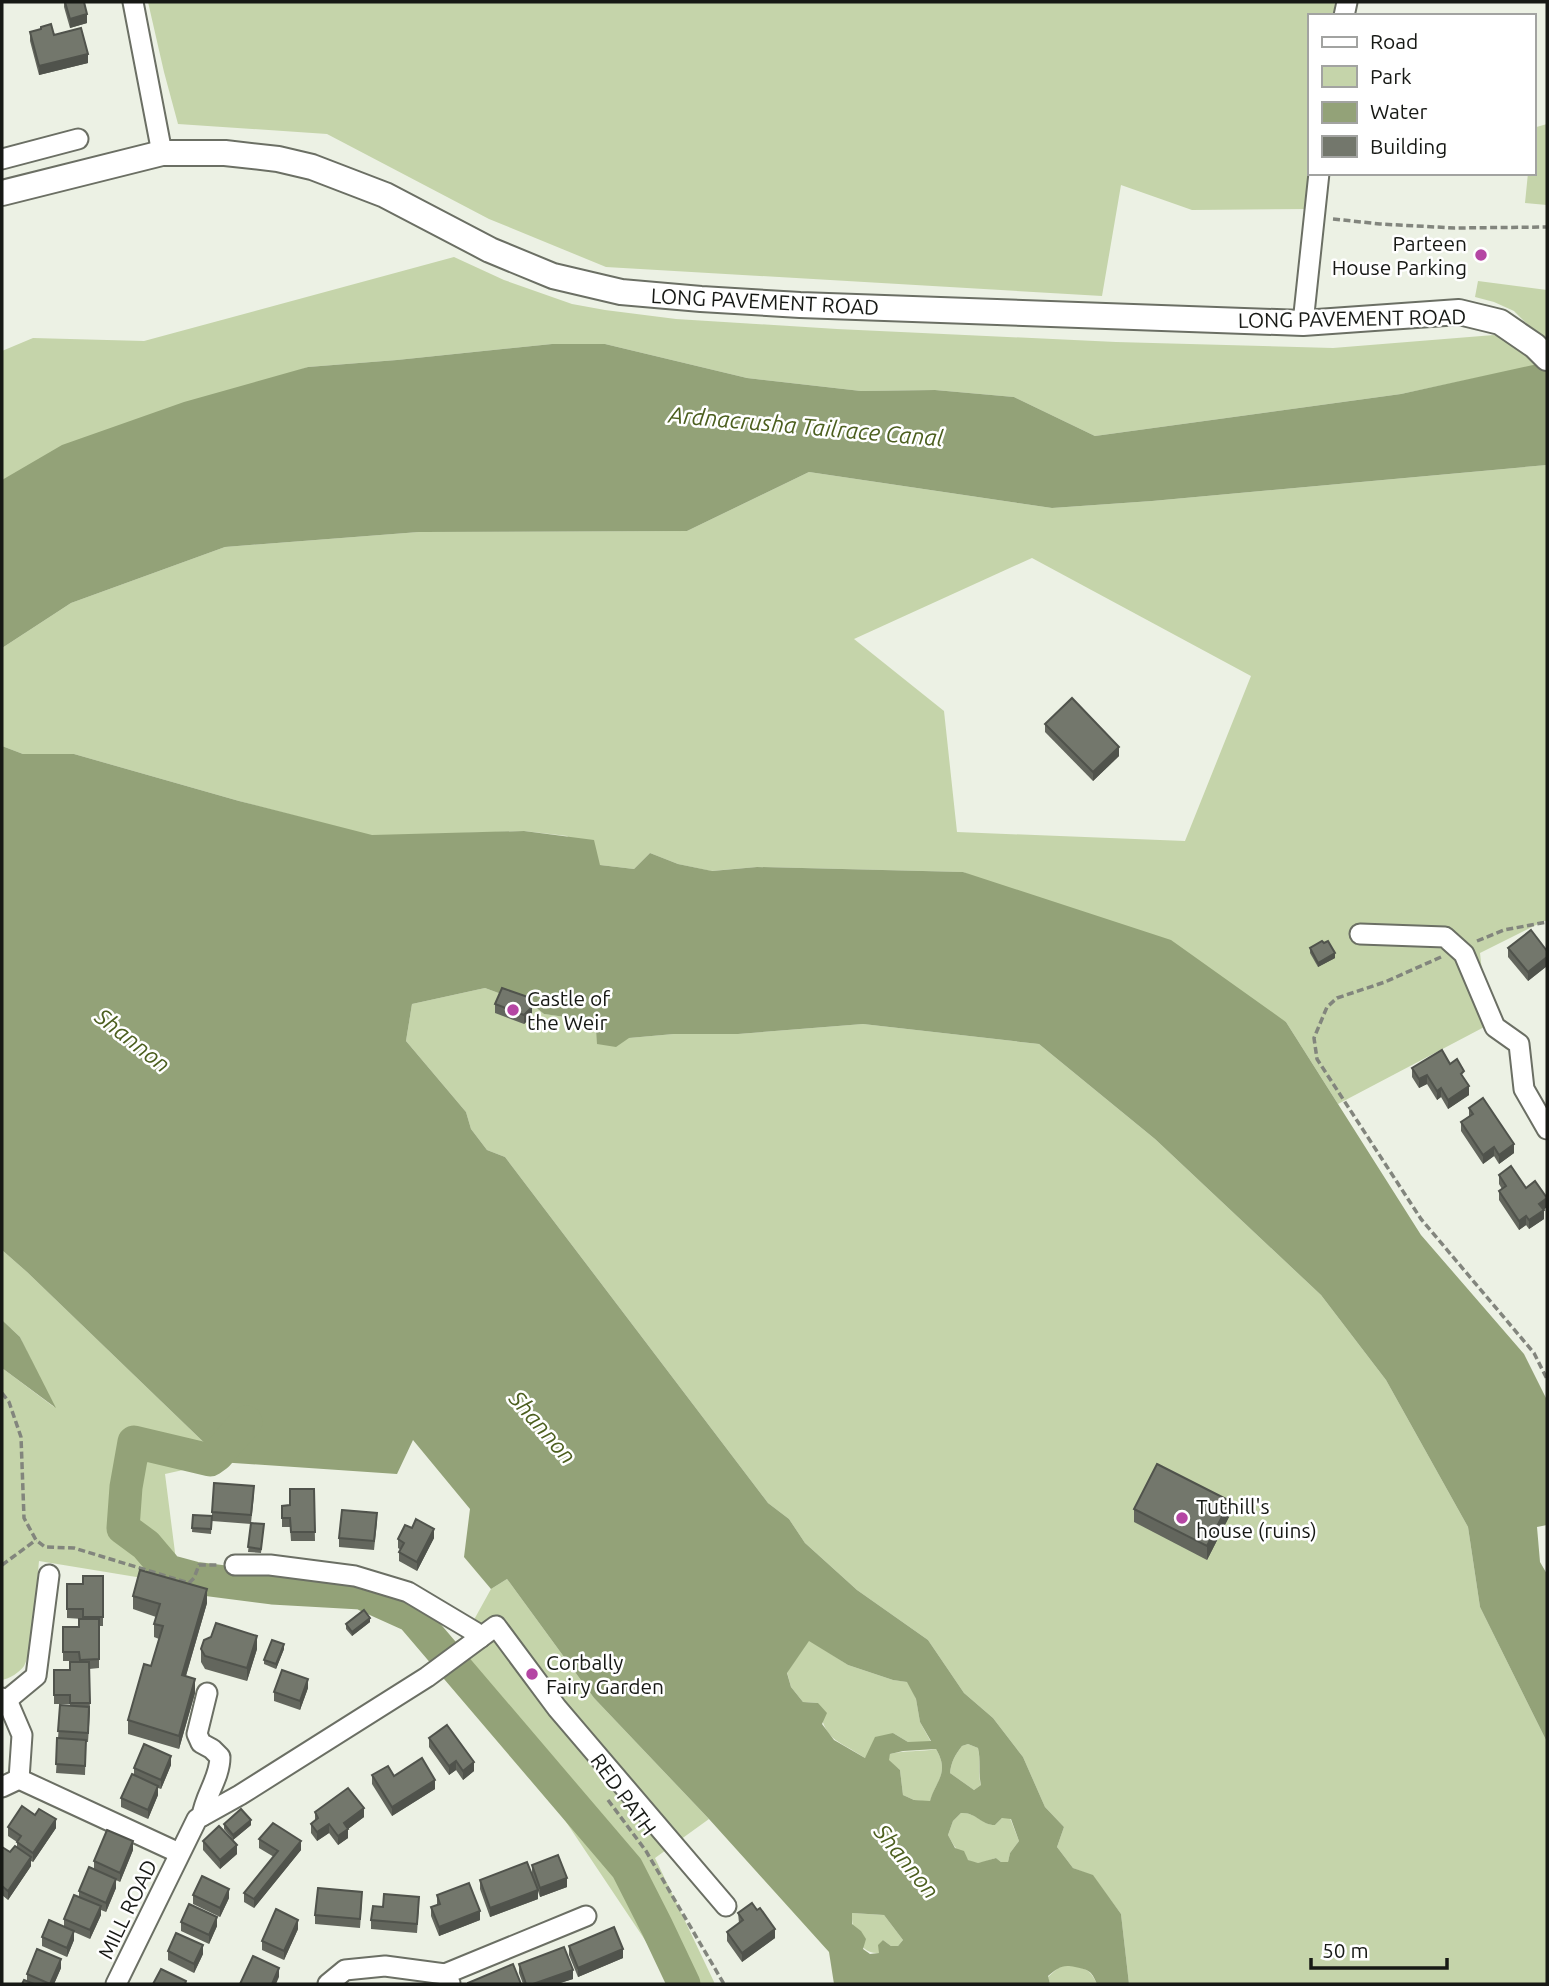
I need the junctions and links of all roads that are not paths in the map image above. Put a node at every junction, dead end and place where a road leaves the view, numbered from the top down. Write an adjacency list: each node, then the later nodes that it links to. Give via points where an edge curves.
1 (133, 2): 3 (street)
2 (78, 139): 4 (street)
3 (162, 153): 6 (main road, LONG PAVEMENT ROAD); 7 (main road, LONG PAVEMENT ROAD, via 225,153 312,167 385,195 490,250 554,276 621,292 800,305)
4 (2, 159)
5 (1319, 175): 7 (street)
6 (2, 193)
7 (1303, 323): 8 (main road, LONG PAVEMENT ROAD, via 1460,312 1500,322)
8 (1547, 358)
9 (1360, 934): 10 (street, via 1445,937 1464,954 1495,1027 1520,1044 1524,1089)
10 (1547, 1129)
11 (235, 1566): 13 (street, via 270,1565 355,1576 408,1592)
12 (50, 1575): 15 (street, via 36,1676)
13 (480, 1639): 17 (street, via 427,1677); 19 (street, via 496,1626 557,1708)
14 (207, 1693): 17 (street, via 197,1734 201,1743 220,1757 220,1769)
15 (4, 1699): 16 (street, via 22,1735)
16 (10, 1783): 18 (street)
17 (202, 1816): 18 (street, MILL ROAD)
18 (179, 1853): 22 (street, MILL ROAD)
19 (726, 1906)
20 (586, 1916): 21 (street)
21 (448, 1979): 23 (street, via 385,1966 345,1970)
22 (116, 1984)
23 (328, 1984)

